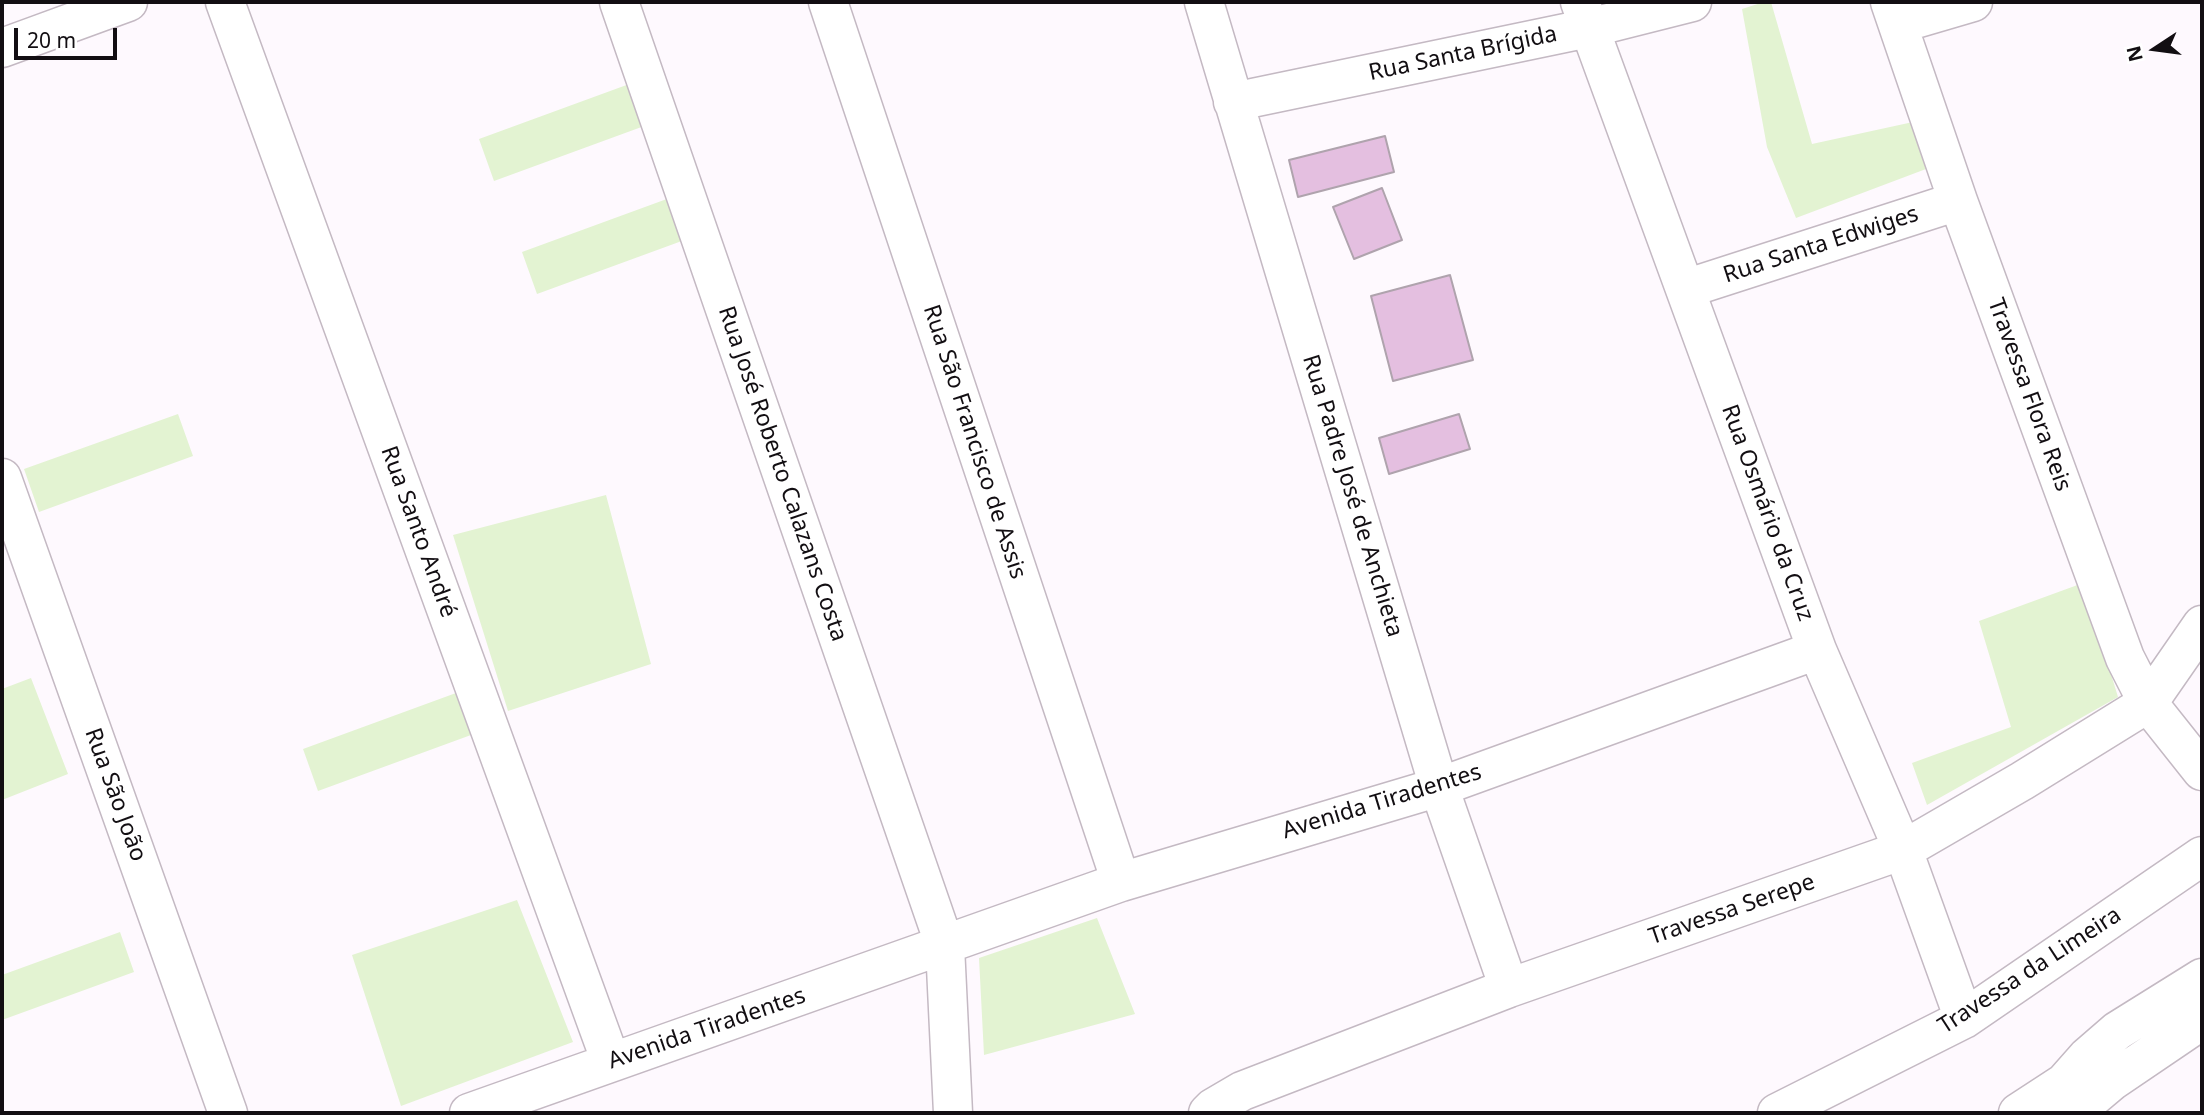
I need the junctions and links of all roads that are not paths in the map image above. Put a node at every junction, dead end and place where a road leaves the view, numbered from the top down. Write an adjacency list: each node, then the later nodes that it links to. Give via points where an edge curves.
1 (128, 2): 10 (street)
2 (225, 2): 28 (street, Rua Santo André)
3 (619, 2): 23 (street, Rua José Roberto Calazans Costa)
4 (828, 2): 22 (street, Rua São Francisco de Assis)
5 (1204, 2): 11 (street, Rua Padre José de Anchieta)
6 (1692, 2): 9 (street, Rua Santa Brígida)
7 (1973, 2): 8 (street)
8 (1894, 13): 12 (street, Travessa Flora Reis)
9 (1584, 15): 11 (street, Rua Santa Brígida); 13 (street, Rua Osmário da Cruz)
10 (2, 48)
11 (1233, 102): 19 (street, Rua Padre José de Anchieta)
12 (1958, 201): 13 (street, Rua Santa Edwiges); 17 (street, Travessa Flora Reis, via 2125,657)
13 (1685, 289): 16 (street, Rua Osmário da Cruz)
14 (2, 478): 29 (street, Rua São João)
15 (2202, 625): 17 (street, Travessa Serepe)
16 (1817, 650): 19 (street, Avenida Tiradentes); 20 (street, Rua Osmário da Cruz)
17 (2148, 703): 18 (street, Travessa Flora Reis); 20 (street, Travessa Serepe)
18 (2202, 771)
19 (1439, 787): 22 (street, Avenida Tiradentes); 25 (street, Rua Padre José de Anchieta)
20 (1903, 850): 25 (street, Travessa Serepe); 26 (street, Rua Osmário da Cruz)
21 (2202, 856): 26 (street, Travessa da Limeira)
22 (1121, 883): 23 (street, Avenida Tiradentes)
23 (945, 946): 28 (street, Avenida Tiradentes); 31 (street)
24 (2202, 978): 34 (street, via 2117,1031 2064,1083)
25 (1509, 988): 32 (street, Travessa Serepe, via 1242,1091)
26 (1964, 1019): 33 (street, Travessa da Limeira)
27 (2202, 1020): 35 (street, via 2112,1081)
28 (611, 1062): 30 (street, Avenida Tiradentes)
29 (228, 1113)
30 (469, 1113)
31 (953, 1113)
32 (1208, 1113)
33 (1777, 1113)
34 (2018, 1113)
35 (2074, 1113)

